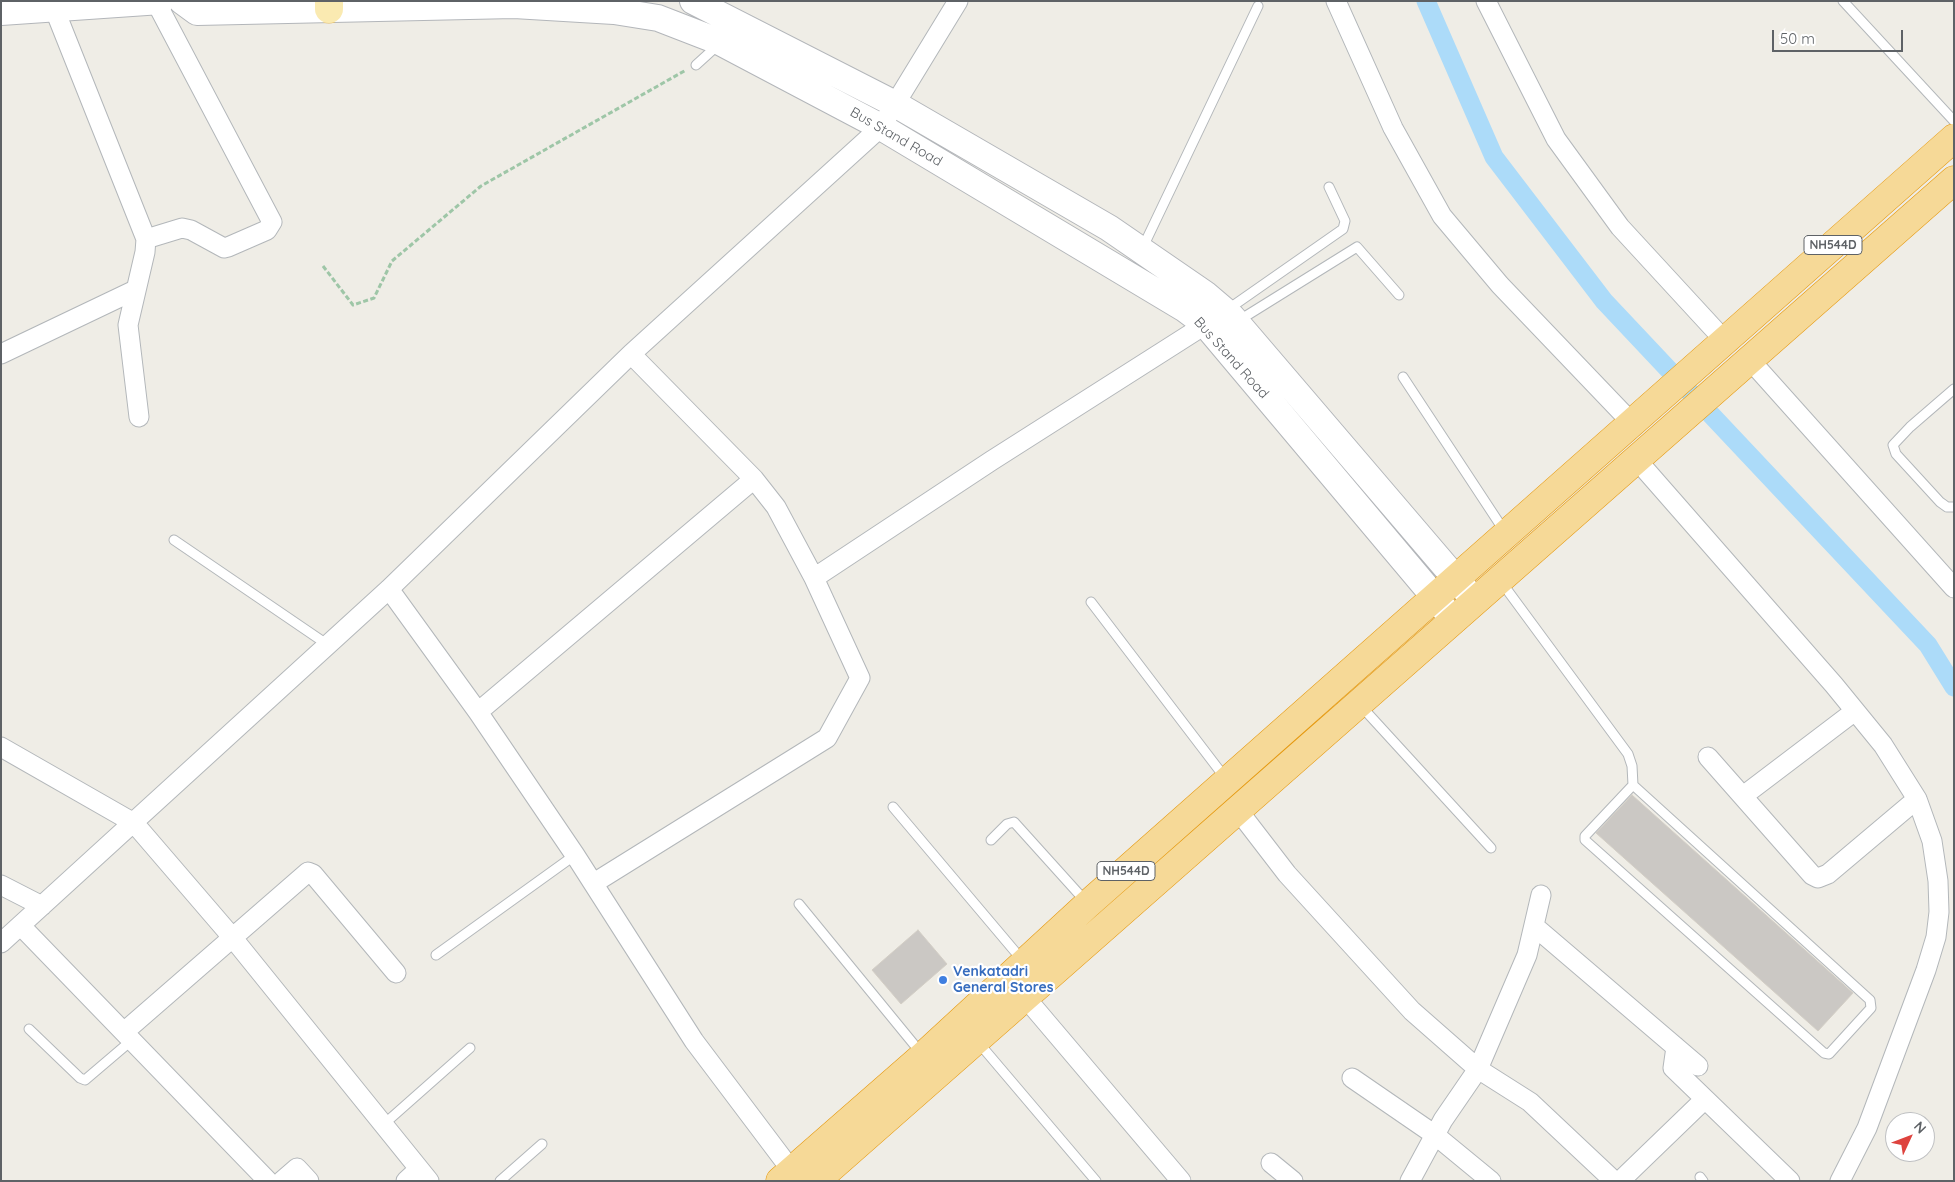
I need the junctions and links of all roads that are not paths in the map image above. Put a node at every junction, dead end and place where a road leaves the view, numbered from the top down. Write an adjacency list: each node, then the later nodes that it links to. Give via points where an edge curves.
1 (161, 1): 8 (street)
2 (182, 1): 10 (street, Bus Stand Road, via 197,12)
3 (693, 1): 14 (street, Bus Stand Road)
4 (958, 1): 16 (street)
5 (1336, 1): 33 (street, via 1393,128 1442,216 1500,285)
6 (1486, 1): 27 (street, via 1556,139 1620,227)
7 (1843, 1): 17 (lane)
8 (156, 2): 12 (street); 22 (street, via 272,222 267,230 224,248 182,228)
9 (514, 3): 10 (street, Bus Stand Road); 14 (street, Bus Stand Road, via 639,13 682,25)
10 (329, 5)
11 (1258, 6): 23 (lane)
12 (54, 8): 13 (street); 22 (street)
13 (1, 12)
14 (727, 32): 15 (lane); 16 (street, Bus Stand Road); 18 (street, Bus Stand Road)
15 (696, 65)
16 (895, 104): 18 (street); 23 (street, Bus Stand Road)
17 (1954, 121)
18 (881, 128): 26 (street, Bus Stand Road, via 1169,297); 29 (street)
19 (1954, 138): 27 (highway, NH544D)
20 (1954, 180): 30 (highway, NH544D)
21 (1329, 187): 26 (lane, via 1345,221 1343,229)
22 (146, 239): 24 (street)
23 (1142, 250): 26 (street, Bus Stand Road, via 1205,294)
24 (135, 290): 28 (street); 34 (street, via 128,325)
25 (1399, 295): 26 (lane, via 1358,247)
26 (1222, 319): 40 (street, via 991,461); 42 (street, Bus Stand Road); 45 (street, Bus Stand Road)
27 (1718, 347): 33 (highway, NH544D)
28 (1, 354)
29 (631, 354): 36 (street); 44 (street)
30 (1750, 360): 35 (highway, NH544D); 43 (street)
31 (1403, 377): 38 (lane)
32 (1954, 390): 37 (lane, via 1893,445 1896,454 1940,502)
33 (1641, 415): 38 (highway, NH544D)
34 (139, 417)
35 (1636, 459): 41 (highway, NH544D); 51 (street)
36 (754, 479): 40 (street, via 776,507); 52 (street)
37 (1954, 507)
38 (1506, 534): 42 (highway, NH544D)
39 (174, 540): 49 (lane)
40 (814, 578): 65 (street, via 860,678 828,738)
41 (1498, 578): 46 (highway, NH544D); 56 (lane, via 1628,754)
42 (1456, 579): 45 (highway, NH544D); 46 (street, Bus Stand Road)
43 (1954, 588)
44 (389, 589): 49 (street); 52 (street)
45 (1434, 598): 48 (street, Bus Stand Road); 55 (highway, NH544D)
46 (1474, 600): 48 (highway, NH544D)
47 (1091, 602): 55 (lane)
48 (1453, 619): 50 (highway, NH544D)
49 (328, 645): 61 (street)
50 (1358, 702): 60 (highway, NH544D); 63 (lane)
51 (1855, 711): 57 (street); 58 (street, via 1883,746)
52 (478, 712): 64 (street)
53 (1, 747): 61 (street)
54 (1708, 757): 57 (street)
55 (1228, 781): 69 (highway, NH544D)
56 (1633, 785): 56 (lane, via 1870,1000 1871,1008 1829,1054 1824,1053 1585,840 1585,836)
57 (1743, 796): 58 (street, via 1818,878 1828,874)
58 (1917, 799): 107 (street, via 1932,841 1938,881 1936,937 1867,1128)
59 (893, 806): 76 (lane)
60 (1237, 810): 78 (highway, NH544D); 86 (street, via 1287,874 1412,1011)
61 (134, 823): 70 (street); 73 (street)
62 (990, 840): 69 (lane, via 1007,824 1014,822)
63 (1491, 848)
64 (575, 855): 65 (street); 75 (lane)
65 (594, 883): 93 (street, via 694,1041)
66 (1, 885): 70 (street)
67 (1541, 895): 72 (street)
68 (799, 904): 84 (lane)
69 (1088, 904): 76 (highway, NH544D)
70 (42, 906): 71 (street)
71 (21, 926): 74 (street); 80 (street)
72 (1534, 926): 82 (street); 86 (street, via 1527,955)
73 (232, 937): 77 (street, via 311,872); 80 (street); 89 (street)
74 (1, 943)
75 (436, 956)
76 (1024, 962): 84 (highway, NH544D)
77 (396, 973)
78 (1025, 997): 81 (highway, NH544D); 100 (street)
79 (29, 1029): 80 (lane, via 85,1080)
80 (128, 1036): 95 (street)
81 (976, 1040): 93 (highway, NH544D); 99 (lane)
82 (1676, 1047): 85 (street); 88 (street, via 1673,1068)
83 (470, 1048): 89 (lane)
84 (923, 1056): 93 (highway, NH544D)
85 (1698, 1066)
86 (1478, 1069): 90 (street); 104 (street, via 1530,1102)
87 (1352, 1078): 90 (street)
88 (1705, 1100): 105 (street); 106 (street)
89 (384, 1125): 94 (street)
90 (1435, 1135): 102 (street); 103 (street)
91 (542, 1144): 98 (lane)
92 (1271, 1163): 101 (street)
93 (813, 1176)
94 (418, 1177)
95 (268, 1181)
96 (282, 1181): 97 (street, via 297,1168)
97 (309, 1181)
98 (500, 1181)
99 (1096, 1181)
100 (1181, 1181)
101 (1293, 1181)
102 (1410, 1181)
103 (1491, 1181)
104 (1614, 1181)
105 (1620, 1181)
106 (1790, 1181)
107 (1840, 1181)

